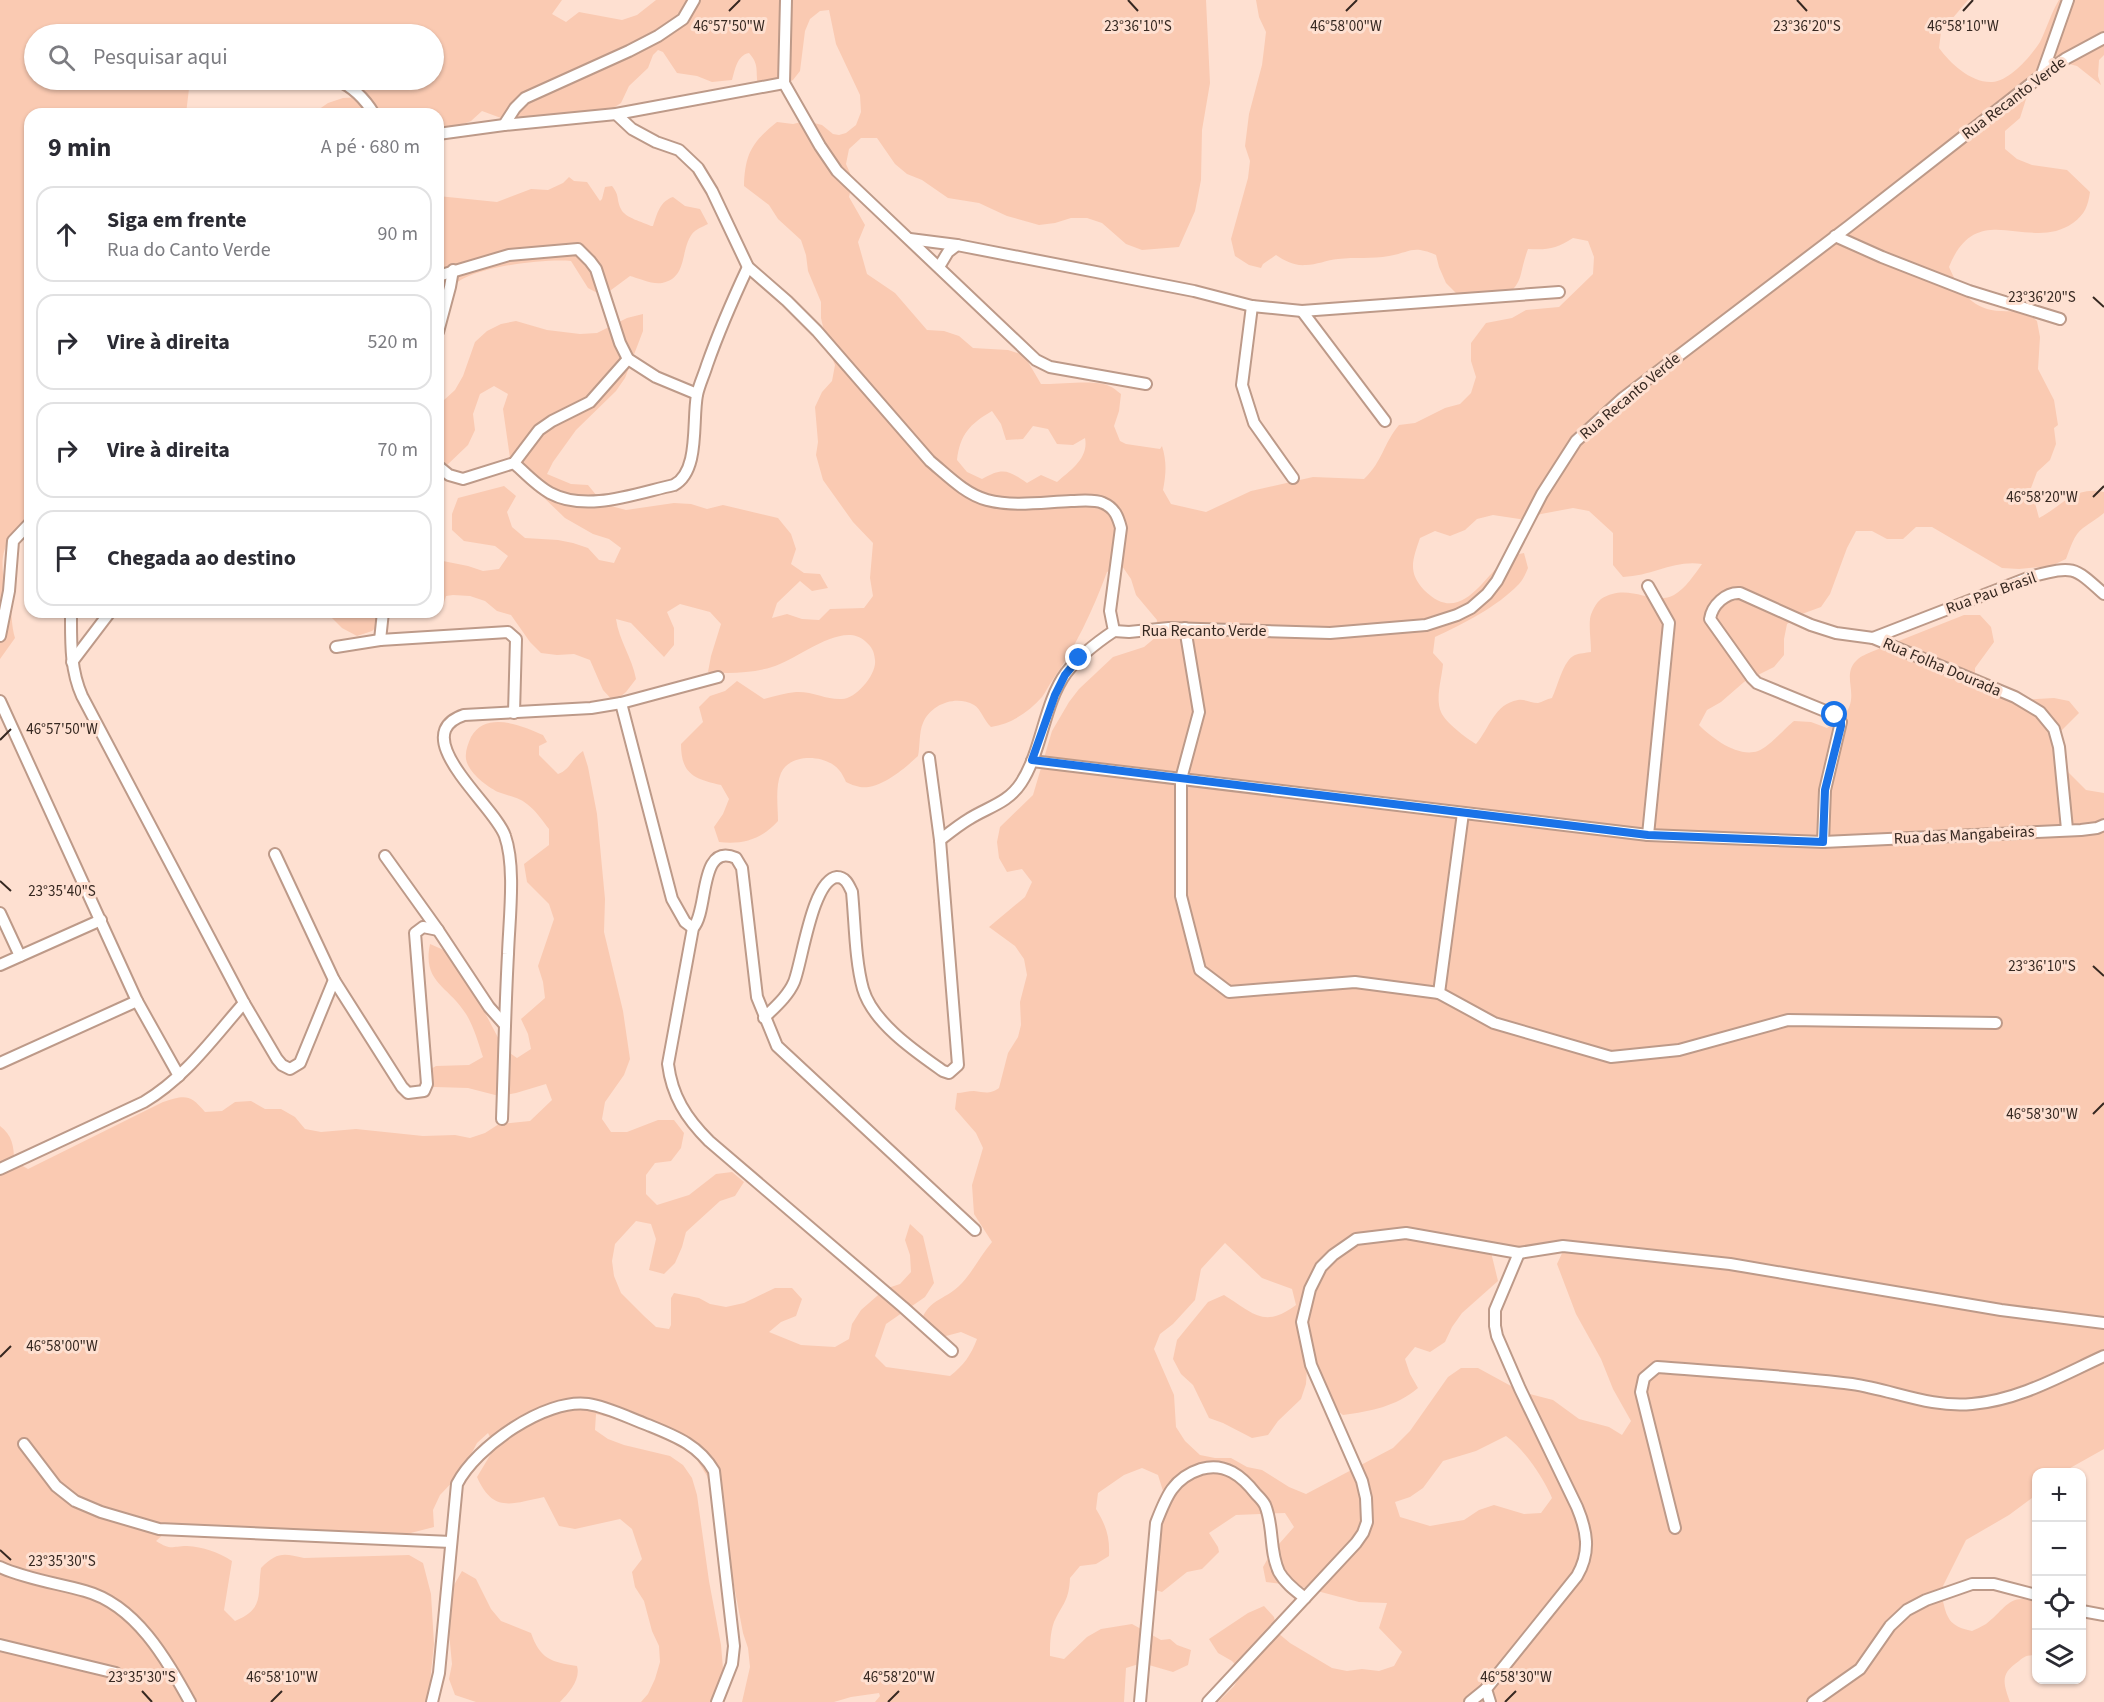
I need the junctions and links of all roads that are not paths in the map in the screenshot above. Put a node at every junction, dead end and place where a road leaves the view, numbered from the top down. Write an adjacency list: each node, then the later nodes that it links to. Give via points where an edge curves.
1 (694, 0): 10 (street, via 683,19 658,36 525,98)
2 (786, 0): 6 (street)
3 (2068, 0): 5 (street)
4 (2104, 38): 5 (street, Rua Recanto Verde)
5 (2042, 75): 12 (street, Rua Recanto Verde)
6 (784, 83): 9 (street); 13 (street, via 837,171)
7 (354, 90): 8 (street)
8 (370, 108)
9 (616, 114): 10 (street); 15 (street, via 632,129 680,150 698,168)
10 (504, 124): 11 (street)
11 (444, 133)
12 (1835, 236): 23 (street, via 1969,291); 37 (street, Rua Recanto Verde, via 1623,398 1576,441 1542,494 1497,581 1471,608 1426,625 1330,633)
13 (910, 239): 14 (street); 16 (street)
14 (957, 245): 16 (street); 20 (street)
15 (748, 267): 26 (street, via 721,325); 38 (street, via 817,331 930,461 971,494 1006,503 1087,501 1102,502 1112,508 1121,528 1110,611)
16 (939, 267): 25 (street, via 1041,363)
17 (453, 270): 18 (street); 21 (street); 24 (street, via 509,255 578,249 596,269)
18 (444, 274)
19 (1558, 292): 22 (street)
20 (1252, 306): 22 (street); 30 (street, via 1242,385 1254,423)
21 (444, 310)
22 (1302, 311): 27 (street)
23 (2060, 319)
24 (628, 358): 26 (street, via 656,377); 28 (street, via 590,402 539,430)
25 (1146, 384)
26 (697, 394): 28 (street, via 691,461 687,474 674,485 606,499 570,500 550,493)
27 (1385, 421)
28 (514, 463): 29 (street, via 464,479)
29 (444, 471)
30 (1293, 478)
31 (24, 529): 39 (street, via 13,541)
32 (1647, 586): 54 (street, via 1669,623)
33 (2104, 594): 40 (street, Rua Pau Brasil, via 2076,571 2060,570 2033,576)
34 (71, 618): 43 (street)
35 (105, 618): 43 (street)
36 (382, 618): 41 (street)
37 (1185, 628): 38 (street, Rua Recanto Verde); 50 (street, via 1199,712)
38 (1114, 631): 49 (street, via 1079,658 1065,675)
39 (0, 636)
40 (1873, 638): 53 (street, Rua Folha Dourada, via 2015,697 2040,712 2054,729 2059,747); 56 (street, Rua Folha Dourada, via 1811,625 1740,593 1725,596 1710,619 1752,678 1835,715 1841,722 1825,790)
41 (380, 640): 42 (street); 47 (street, via 512,634 517,654)
42 (336, 647)
43 (72, 662): 68 (street, via 82,696)
44 (718, 677): 46 (street)
45 (0, 701): 60 (street)
46 (621, 703): 47 (street); 61 (street, via 672,899)
47 (514, 713): 71 (street, via 455,718 443,739 464,780 505,834 510,914)
48 (928, 758): 55 (street)
49 (1032, 760): 50 (street, Rua das Mangabeiras); 55 (street, via 1012,795)
50 (1180, 778): 51 (street, Rua das Mangabeiras); 66 (street, via 1181,896 1200,970 1229,992 1355,982)
51 (1463, 813): 54 (street, Rua das Mangabeiras); 66 (street)
52 (2104, 825): 53 (street, Rua das Mangabeiras)
53 (2067, 829): 56 (street, Rua das Mangabeiras)
54 (1648, 835): 56 (street, Rua das Mangabeiras)
55 (940, 840): 69 (street, via 959,1060 956,1068 949,1073 933,1064 882,1022 873,1009 860,973 852,892 842,878 823,886 805,936 795,981)
56 (1823, 842)
57 (275, 854): 65 (street)
58 (385, 856): 62 (street)
59 (0, 913): 63 (street)
60 (101, 921): 63 (street); 67 (street)
61 (693, 928): 69 (street, via 701,914 708,869 719,857 736,858 742,868 757,997); 79 (street, via 668,1064 675,1096 684,1111 710,1141)
62 (438, 930): 65 (street, via 423,927 415,933 427,1084 424,1091 408,1093 402,1087); 71 (street)
63 (20, 956): 64 (street)
64 (0, 965)
65 (334, 980): 68 (street, via 300,1063 290,1069 277,1059)
66 (1439, 993): 70 (street, via 1494,1023 1611,1057 1679,1050 1788,1020)
67 (138, 1001): 72 (street); 73 (street)
68 (244, 1003): 73 (street)
69 (764, 1018): 76 (street, via 777,1046)
70 (1996, 1023)
71 (505, 1025): 74 (street)
72 (0, 1063)
73 (179, 1076): 75 (street, via 144,1102)
74 (502, 1119)
75 (0, 1168)
76 (975, 1230)
77 (1519, 1253): 78 (street, via 1563,1245 1730,1264 2001,1310); 86 (street, via 1406,1233 1356,1239 1321,1267 1305,1304 1305,1342 1311,1365 1362,1480 1368,1508 1367,1522 1356,1543); 91 (street, via 1495,1310 1497,1336 1586,1527 1587,1550 1572,1584)
78 (2104, 1323)
79 (952, 1351)
80 (2104, 1356): 82 (street, via 2016,1396 1952,1405 1854,1384 1657,1367 1644,1378 1641,1392)
81 (24, 1444): 83 (street, via 56,1486 75,1501 159,1529)
82 (1675, 1528)
83 (451, 1542): 93 (street, via 439,1673); 94 (street, via 455,1492 462,1473 513,1428 555,1407 600,1407 692,1445 714,1471 734,1646 732,1664)
84 (0, 1567): 92 (street, via 87,1591 110,1602 135,1622 159,1650)
85 (2032, 1593): 99 (street, via 1985,1583 1926,1600 1907,1610 1890,1626 1860,1669)
86 (1305, 1598): 95 (street, via 1280,1573 1265,1504 1247,1482 1225,1468 1205,1468 1185,1475 1166,1498 1156,1523); 96 (street)
87 (2086, 1612): 88 (street)
88 (2104, 1615)
89 (0, 1646): 90 (street)
90 (116, 1673)
91 (1486, 1689): 97 (street); 98 (street)
92 (190, 1702)
93 (432, 1702)
94 (717, 1702)
95 (1140, 1702)
96 (1208, 1702)
97 (1470, 1702)
98 (1490, 1702)
99 (1813, 1702)

